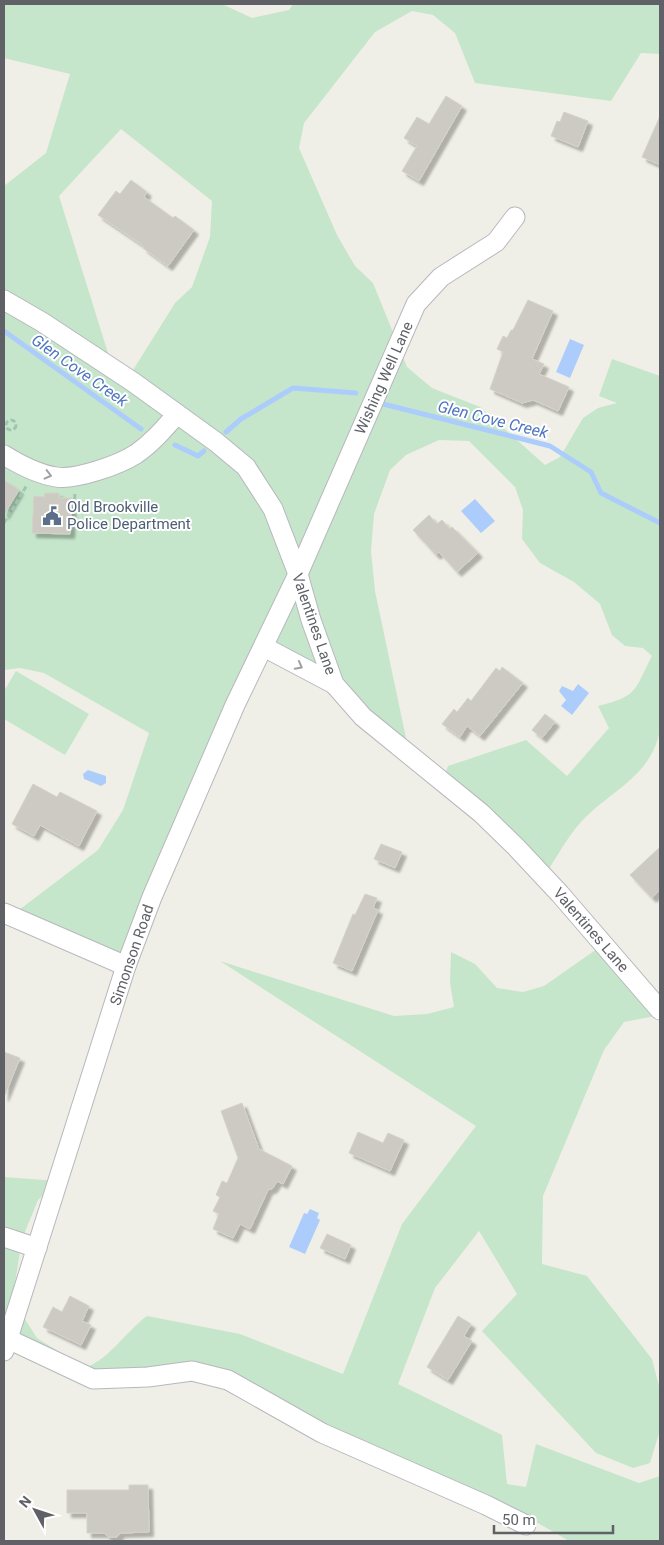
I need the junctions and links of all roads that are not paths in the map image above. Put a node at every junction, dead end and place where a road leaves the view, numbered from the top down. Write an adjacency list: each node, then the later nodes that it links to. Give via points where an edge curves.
1 (515, 217): 5 (street, Wishing Well Lane, via 496,242 441,277 416,304)
2 (4, 300): 3 (street, Valentines Lane, via 42,322)
3 (177, 414): 4 (street, one-way to 3, via 35,472 58,477 84,476 134,455 158,436); 5 (street, Valentines Lane, via 246,467 273,509)
4 (4, 455)
5 (298, 574): 6 (street, Simonson Road); 7 (street, Valentines Lane)
6 (264, 648): 7 (street, one-way to 7); 9 (street, Simonson Road, via 192,802)
7 (334, 684): 10 (street, Valentines Lane, via 362,717 481,813 516,847)
8 (4, 913): 9 (street)
9 (126, 966): 12 (street, Simonson Road)
10 (660, 1010)
11 (4, 1237): 12 (street)
12 (36, 1248): 13 (street, Simonson Road)
13 (6, 1345): 14 (street, via 93,1379 192,1371 228,1380 322,1432)
14 (526, 1525)

